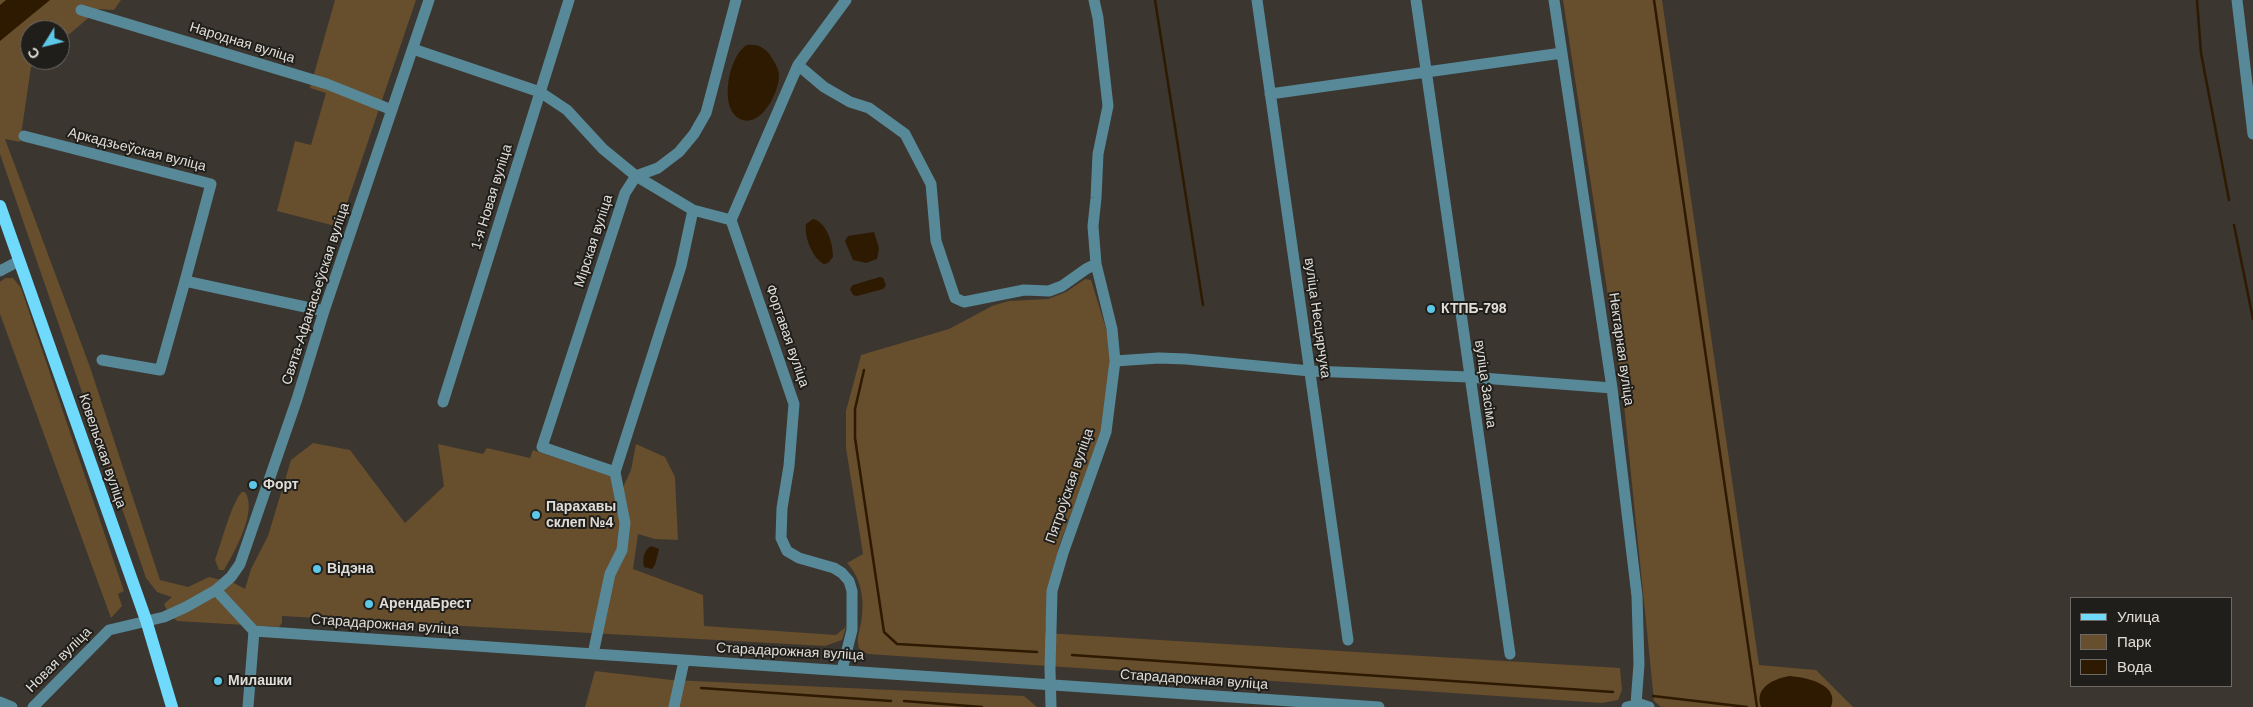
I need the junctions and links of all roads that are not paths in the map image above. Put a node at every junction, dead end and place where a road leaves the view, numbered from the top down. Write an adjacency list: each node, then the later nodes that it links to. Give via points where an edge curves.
1 (429, 0): 11 (street, Свята-Афанасьеўская вуліца)
2 (569, 0): 15 (street, 1-я Новая вуліца)
3 (736, 0): 20 (street, via 706,113 680,152 658,168)
4 (846, 0): 13 (street)
5 (1094, 0): 25 (street, Пятроўская вуліца, via 1108,106 1098,154 1093,226)
6 (1257, 0): 16 (street, вуліца Несцярчука)
7 (1416, 0): 14 (street, вуліца Засіма)
8 (1554, 0): 12 (street, Нектарная вуліца)
9 (2237, 0): 18 (street)
10 (81, 10): 17 (street, Народная вуліца, via 327,84)
11 (413, 49): 15 (street); 17 (street, Свята-Афанасьеўская вуліца)
12 (1562, 53): 14 (street); 33 (street, Нектарная вуліца)
13 (798, 65): 23 (street); 25 (street, via 824,87 868,108 905,134 931,184 936,240 955,298 964,302 1024,290 1049,291)
14 (1426, 72): 16 (street); 32 (street, вуліца Засіма)
15 (540, 92): 20 (street, via 567,110 603,149); 34 (street, 1-я Новая вуліца)
16 (1270, 94): 31 (street, вуліца Несцярчука)
17 (392, 110): 28 (street, Свята-Афанасьеўская вуліца)
18 (2253, 134)
19 (24, 136): 27 (street, Аркадзьеўская вуліца, via 211,184)
20 (636, 176): 22 (street); 35 (street, Мірская вуліца, via 626,193 542,447)
21 (0, 206): 24 (main road, Ковельская вуліца)
22 (693, 210): 23 (street); 35 (street, via 682,266)
23 (731, 220): 43 (street, Фортавая вуліца, via 794,404 781,538 787,550 799,558 842,573 852,591 852,630)
24 (19, 261): 26 (street); 37 (main road, Ковельская вуліца)
25 (1096, 264): 30 (street, Пятроўская вуліца, via 1112,329)
26 (0, 271)
27 (185, 281): 28 (street); 29 (street, via 160,370)
28 (324, 311): 36 (street, Свята-Афанасьеўская вуліца, via 249,544 231,577)
29 (102, 360)
30 (1115, 360): 31 (street, via 1186,359); 44 (street, Пятроўская вуліца, via 1106,432 1052,591)
31 (1310, 371): 32 (street); 39 (street, вуліца Несцярчука)
32 (1469, 377): 33 (street); 41 (street, вуліца Засіма)
33 (1612, 388): 46 (street, Нектарная вуліца, via 1637,596 1640,664)
34 (443, 402)
35 (615, 472): 40 (street, via 625,523 622,550 610,574)
36 (216, 590): 37 (street, Новая вуліца, via 164,617); 38 (street)
37 (146, 620): 48 (street, Новая вуліца, via 109,630); 49 (main road, Ковельская вуліца)
38 (254, 632): 40 (street, Старадарожная вуліца); 50 (street)
39 (1348, 640)
40 (593, 654): 42 (street, Старадарожная вуліца)
41 (1510, 654)
42 (684, 661): 43 (street, Старадарожная вуліца); 51 (street)
43 (842, 670): 44 (street, Старадарожная вуліца)
44 (1051, 685): 52 (street, Пятроўская вуліца); 53 (street, Старадарожная вуліца)
45 (0, 702): 47 (street)
46 (1632, 705): 54 (street)
47 (12, 707)
48 (33, 707)
49 (172, 707)
50 (248, 707)
51 (674, 707)
52 (1052, 707)
53 (1379, 707)
54 (1649, 707)

